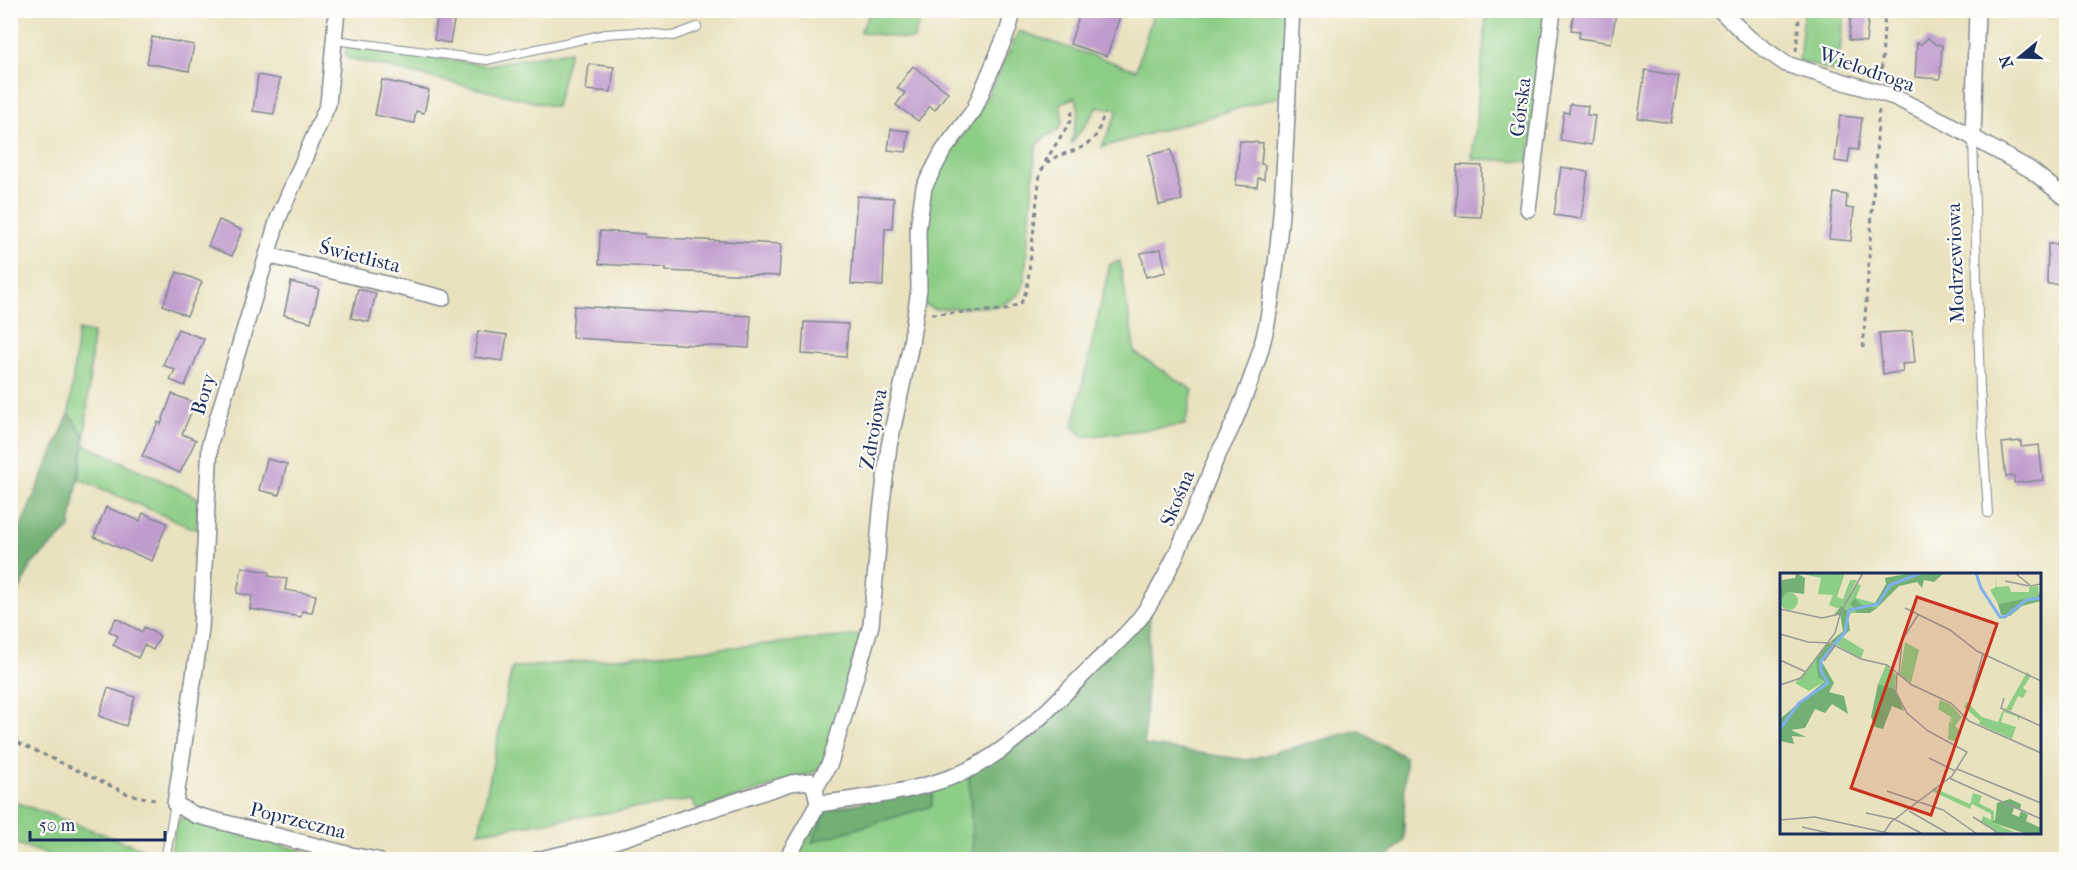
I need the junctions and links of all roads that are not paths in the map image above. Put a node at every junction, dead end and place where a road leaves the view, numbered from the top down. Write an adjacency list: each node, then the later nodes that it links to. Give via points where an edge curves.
1 (337, 10): 8 (street, Bory)
2 (1014, 10): 15 (street, Zdrojowa, via 974,110 943,151 924,187 918,229 919,289 889,446 871,625)
3 (1292, 10): 15 (street, Skośna, via 1280,241 1269,315 1239,411 1167,573 1147,608 1072,687 991,757 951,778 899,791)
4 (1553, 10): 11 (street, Górska)
5 (1720, 10): 9 (street, Wielodroga, via 1749,38 1786,64 1894,97)
6 (1977, 10): 9 (street, Modrzewiowa)
7 (697, 27): 8 (lane, via 673,36 606,34 487,60)
8 (334, 40): 12 (street, Bory, via 328,104 278,219)
9 (1972, 138): 10 (street, Wielodroga, via 2031,170); 14 (lane, Modrzewiowa)
10 (2067, 198)
11 (1528, 209)
12 (267, 255): 13 (street, Świetlista); 16 (street, Bory, via 210,443 201,629)
13 (443, 298)
14 (1988, 513)
15 (817, 796): 19 (street, via 810,781 791,783 606,844); 20 (street, Zdrojowa)
16 (175, 804): 17 (lane); 18 (street, Poprzeczna, via 195,815)
17 (165, 860)
18 (377, 860)
19 (536, 860)
20 (786, 860)

